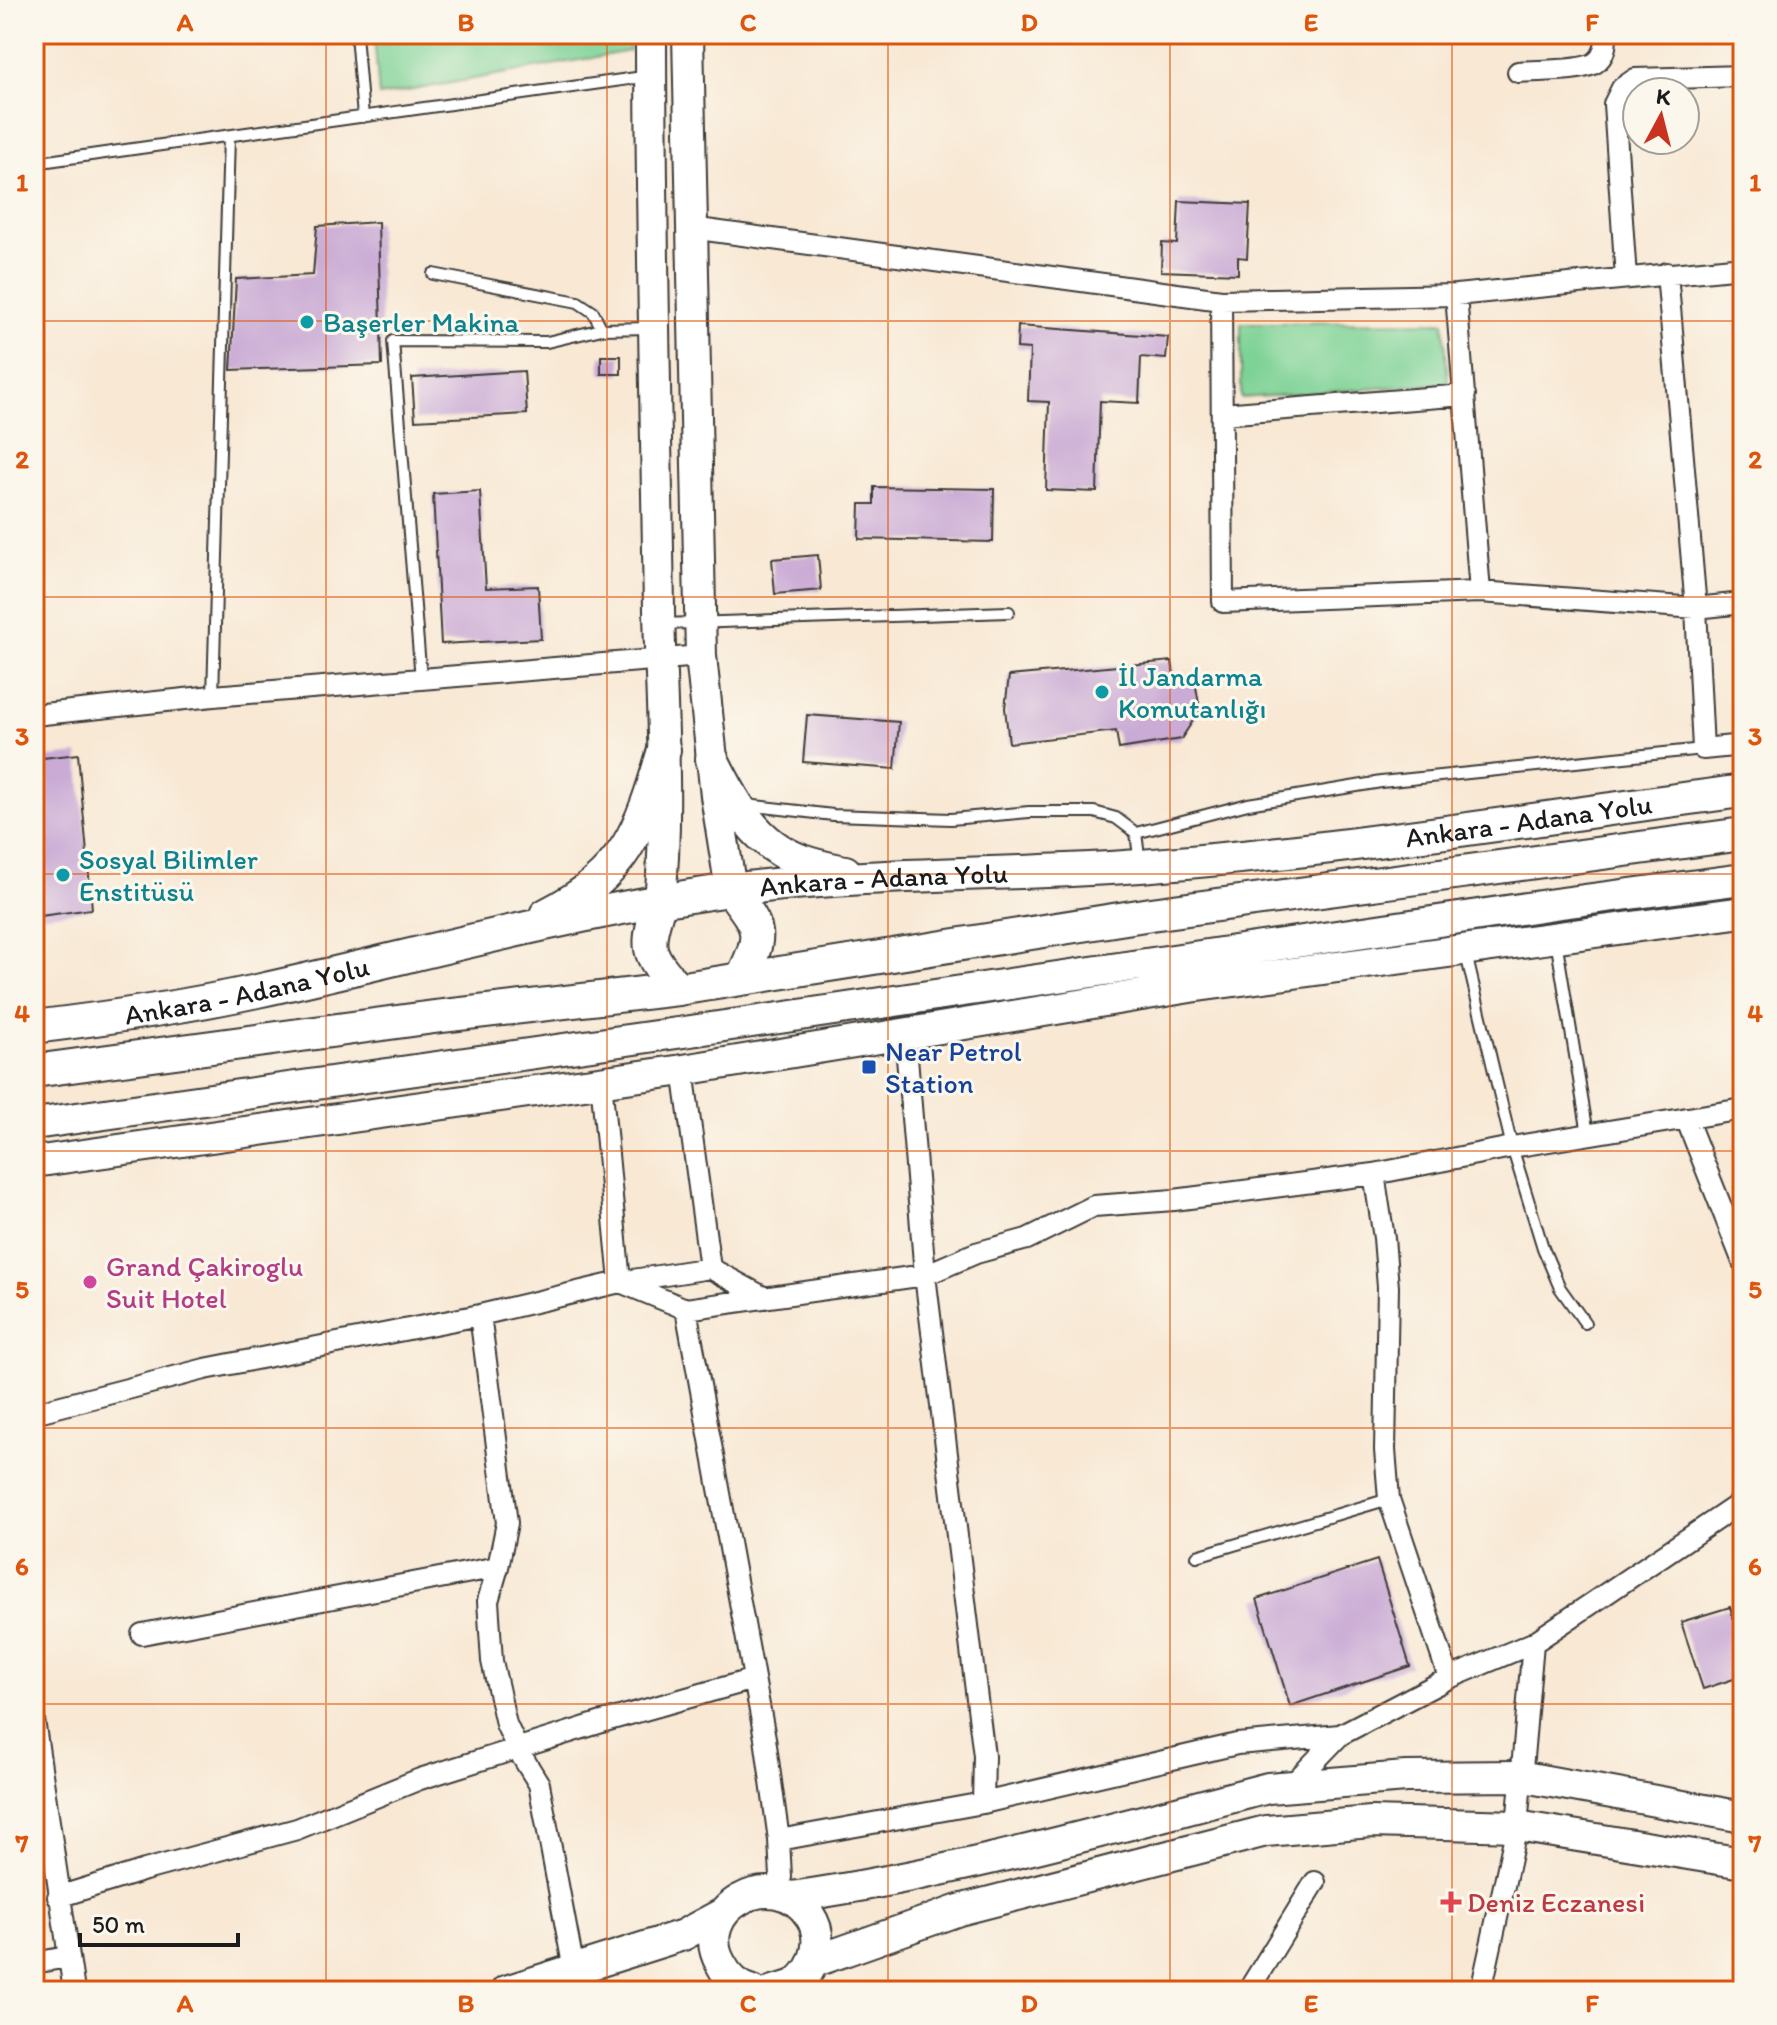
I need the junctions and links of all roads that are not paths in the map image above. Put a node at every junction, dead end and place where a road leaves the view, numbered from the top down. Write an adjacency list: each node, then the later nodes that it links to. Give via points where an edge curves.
1 (356, 34): 8 (lane)
2 (651, 34): 6 (main road)
3 (688, 34): 11 (main road)
4 (1606, 34): 5 (street, via 1606,48 1596,62)
5 (1518, 72)
6 (651, 76): 8 (lane); 18 (main road)
7 (1743, 76): 15 (street, via 1635,79 1622,88 1614,104)
8 (363, 117): 9 (lane)
9 (229, 136): 10 (lane); 31 (lane)
10 (34, 163)
11 (691, 228): 17 (street); 26 (main road)
12 (1743, 267): 13 (street)
13 (1667, 273): 15 (street); 24 (street)
14 (433, 274): 19 (lane, via 578,302 593,312)
15 (1626, 278): 16 (street)
16 (1456, 295): 17 (street); 20 (street)
17 (1221, 300): 21 (street)
18 (655, 328): 19 (lane); 27 (main road)
19 (602, 329): 30 (lane, via 547,342 393,341)
20 (1465, 395): 21 (street); 22 (street)
21 (1222, 414): 22 (street, via 1223,602)
22 (1480, 592): 24 (street)
23 (1743, 603): 24 (street)
24 (1696, 608): 34 (street)
25 (1009, 612): 26 (lane)
26 (700, 621): 27 (lane); 28 (main road)
27 (660, 624): 29 (main road)
28 (701, 656): 29 (street); 36 (main road)
29 (660, 659): 30 (street); 35 (main road)
30 (421, 679): 31 (street)
31 (213, 696): 32 (street)
32 (34, 715)
33 (1743, 745): 34 (street)
34 (1703, 749): 39 (lane, via 1381,782 1248,804)
35 (664, 750): 45 (main road); 47 (highway, via 646,813 621,857 586,893)
36 (712, 759): 38 (highway); 44 (main road)
37 (1743, 791): 41 (highway, Ankara - Adana Yolu, via 1335,846)
38 (734, 804): 39 (lane, via 833,815 951,819 1094,812 1116,818); 42 (highway, via 751,827 799,861)
39 (1136, 833): 41 (lane)
40 (1743, 834): 50 (highway, Ankara - Adana Yolu, via 1151,914)
41 (1141, 866): 42 (highway, Ankara - Adana Yolu)
42 (871, 879): 44 (highway, Ankara - Adana Yolu)
43 (1743, 879): 53 (main road)
44 (731, 890): 45 (highway, Ankara - Adana Yolu); 50 (highway, via 753,921 757,946)
45 (660, 901): 47 (highway, Ankara - Adana Yolu); 51 (highway, via 649,935 653,960)
46 (1743, 912): 48 (main road)
47 (511, 933): 52 (highway, Ankara - Adana Yolu, via 254,991)
48 (1555, 939): 49 (main road); 62 (lane)
49 (1465, 949): 54 (main road); 63 (lane)
50 (742, 978): 51 (highway, Ankara - Adana Yolu)
51 (678, 989): 57 (highway, Ankara - Adana Yolu)
52 (34, 1027)
53 (677, 1033): 55 (main road); 56 (main road)
54 (905, 1033): 56 (main road); 68 (street)
55 (596, 1044): 58 (main road); 61 (main road)
56 (683, 1070): 58 (main road); 67 (street)
57 (34, 1071)
58 (601, 1080): 64 (main road); 69 (street)
59 (1743, 1109): 60 (street)
60 (1686, 1118): 62 (street); 66 (street)
61 (34, 1124)
62 (1588, 1134): 63 (street)
63 (1512, 1147): 65 (street); 73 (lane, via 1551,1271)
64 (34, 1162)
65 (1374, 1174): 68 (street, via 1094,1206 1027,1239); 75 (street, via 1388,1287)
66 (1743, 1262)
67 (710, 1268): 69 (street); 70 (street)
68 (925, 1275): 70 (street); 89 (street, via 984,1756)
69 (620, 1282): 71 (street); 72 (street)
70 (765, 1298): 71 (street)
71 (686, 1309): 83 (street)
72 (480, 1315): 74 (street, via 205,1369); 79 (street, via 507,1523)
73 (1585, 1323)
74 (34, 1413)
75 (1389, 1499): 78 (lane); 82 (street)
76 (1739, 1502): 77 (street); 81 (street)
77 (1743, 1528)
78 (1197, 1556)
79 (498, 1567): 80 (street); 86 (street, via 488,1601 492,1661 506,1724)
80 (142, 1634)
81 (1533, 1643): 82 (street); 87 (street)
82 (1449, 1678): 85 (street)
83 (754, 1679): 86 (street); 92 (street)
84 (34, 1720): 96 (street)
85 (1340, 1735): 88 (street); 89 (street, via 1237,1744)
86 (518, 1750): 96 (street, via 420,1779 297,1829); 101 (street, via 539,1784)
87 (1519, 1776): 88 (main road); 90 (main road); 91 (street)
88 (1291, 1786): 95 (main road, via 999,1858 849,1889)
89 (983, 1803): 92 (street)
90 (1743, 1817)
91 (1517, 1826): 93 (main road); 99 (main road, via 1371,1822 1266,1831 959,1910); 107 (street)
92 (779, 1840): 95 (street)
93 (1743, 1863)
94 (1315, 1882): 106 (street)
95 (783, 1894): 97 (main road, via 752,1893); 99 (main road, via 813,1920)
96 (58, 1897): 98 (street)
97 (724, 1913): 101 (main road, via 683,1935); 102 (main road, via 715,1937 717,1959)
98 (67, 1957): 100 (street); 103 (street)
99 (813, 1962): 105 (main road, via 796,1983)
100 (34, 1963)
101 (574, 1970): 104 (main road)
102 (736, 1990)
103 (74, 1991)
104 (506, 1991)
105 (773, 1991)
106 (1248, 1991)
107 (1481, 1991)

